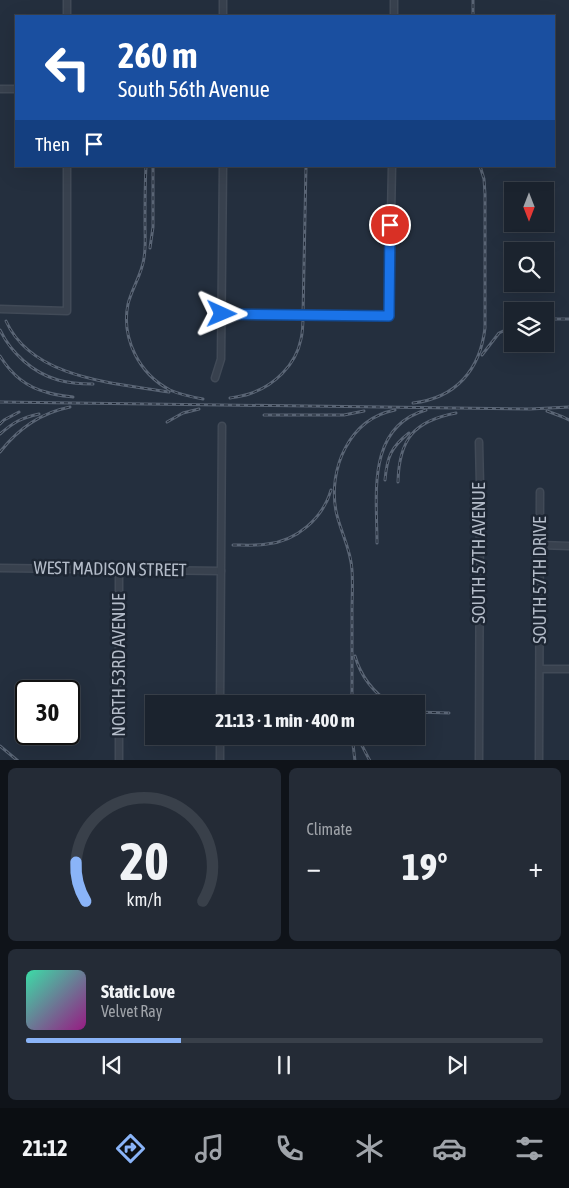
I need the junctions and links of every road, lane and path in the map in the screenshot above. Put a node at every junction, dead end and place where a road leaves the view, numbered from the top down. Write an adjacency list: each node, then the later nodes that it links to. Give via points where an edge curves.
1 (68, 0): 4 (street)
2 (223, 0): 5 (street)
3 (394, 0): 6 (street)
4 (67, 15)
5 (223, 15)
6 (394, 15)
7 (0, 89): 8 (street)
8 (15, 89)
9 (67, 167): 12 (street, via 67,311)
10 (223, 167): 13 (street)
11 (392, 167): 13 (street, via 389,316)
12 (0, 309)
13 (222, 314): 14 (street, via 221,359)
14 (216, 378)
15 (222, 426): 22 (street)
16 (479, 442): 29 (street, SOUTH 57TH AVENUE)
17 (540, 492): 18 (street, SOUTH 57TH DRIVE)
18 (540, 545): 19 (street); 23 (street, SOUTH 57TH DRIVE)
19 (569, 546)
20 (0, 568): 21 (street, WEST MADISON STREET)
21 (119, 569): 22 (street, WEST MADISON STREET); 27 (street, NORTH 53RD AVENUE)
22 (221, 571): 25 (street)
23 (540, 669): 24 (street); 30 (street, SOUTH 57TH DRIVE)
24 (569, 669)
25 (220, 695)
26 (220, 745): 28 (street)
27 (119, 760)
28 (220, 760)
29 (479, 760)
30 (539, 760)

